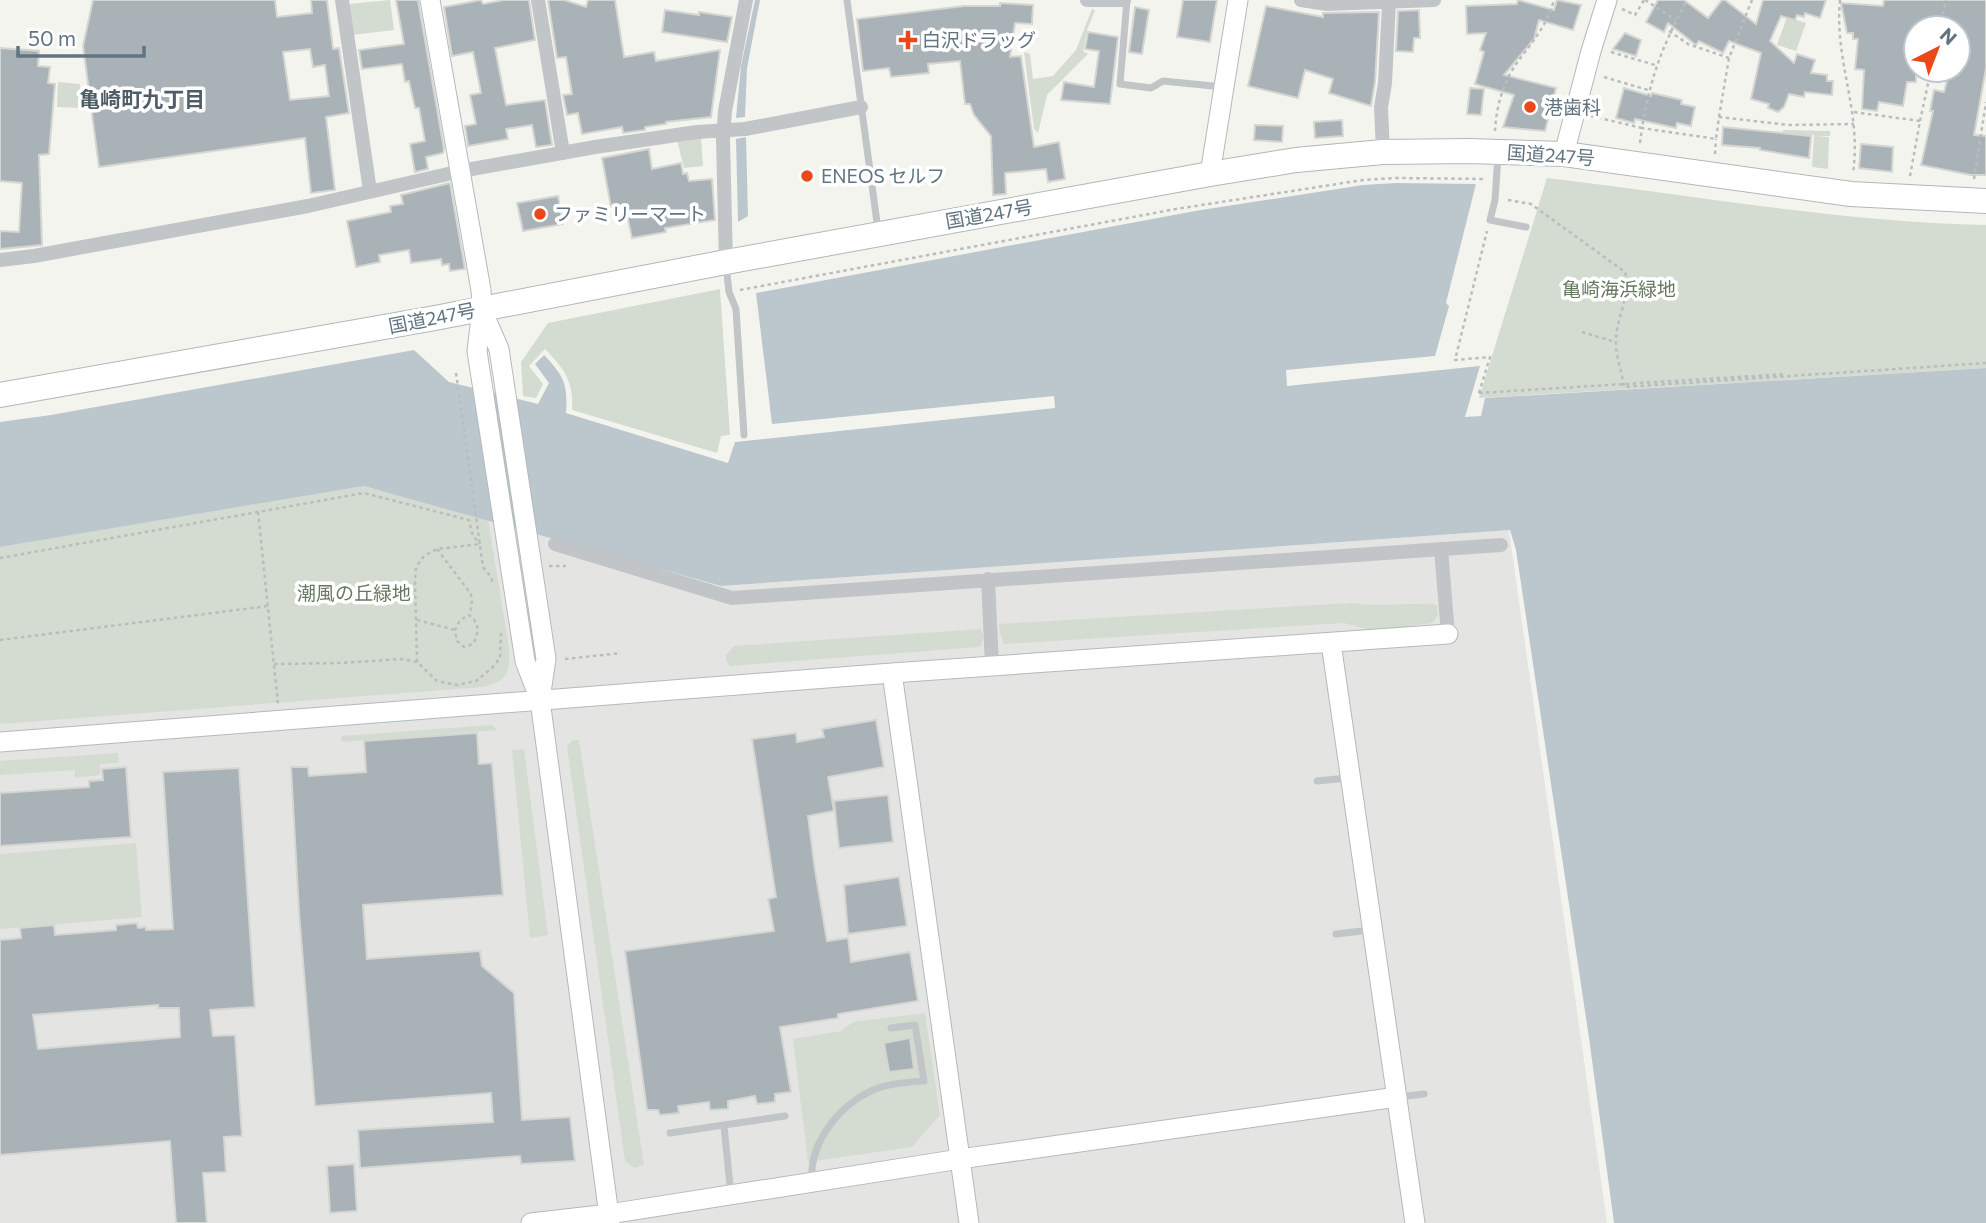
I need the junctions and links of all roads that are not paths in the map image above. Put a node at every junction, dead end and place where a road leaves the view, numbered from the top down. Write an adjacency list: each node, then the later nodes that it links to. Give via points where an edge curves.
1 (342, 0): 22 (street)
2 (430, 0): 20 (street)
3 (538, 0): 18 (street)
4 (746, 0): 15 (street, via 726,100)
5 (847, 0): 14 (lane)
6 (1087, 0): 7 (street)
7 (1126, 0): 13 (lane, via 1120,84 1151,88 1163,81)
8 (1238, 0): 13 (street)
9 (1301, 0): 11 (street)
10 (1434, 0): 11 (street)
11 (1389, 3): 17 (street, via 1381,107)
12 (1612, 3): 19 (street, via 1591,51)
13 (1224, 87): 21 (street)
14 (862, 107): 15 (street); 25 (lane)
15 (732, 130): 18 (street); 27 (street)
16 (1496, 145): 17 (highway, 国道247号); 19 (highway, 国道247号); 24 (lane, via 1490,220)
17 (1383, 152): 21 (highway, 国道247号)
18 (563, 153): 20 (street)
19 (1564, 155): 23 (highway, 国道247号, via 1851,194 1906,198)
20 (461, 171): 22 (street); 28 (street)
21 (1210, 174): 25 (highway, 国道247号)
22 (370, 191): 26 (street)
23 (1979, 195)
24 (1526, 227)
25 (879, 234): 27 (highway, 国道247号)
26 (0, 260)
27 (726, 262): 28 (highway, 国道247号); 30 (lane, via 736,309)
28 (482, 309): 29 (highway, 国道247号); 39 (street, via 477,351 525,661); 39 (street, via 502,361 546,659)
29 (0, 395)
30 (744, 435)
31 (555, 544): 34 (street, via 732,598)
32 (1501, 545): 33 (street)
33 (1441, 549): 34 (street); 35 (street)
34 (988, 579): 37 (street)
35 (1448, 634): 36 (street)
36 (1331, 643): 37 (street); 41 (street)
37 (992, 666): 38 (street)
38 (892, 673): 39 (street); 51 (street)
39 (540, 700): 40 (street); 54 (street)
40 (0, 742)
41 (1351, 777): 42 (lane); 43 (street)
42 (1317, 781)
43 (1373, 930): 44 (lane); 47 (street)
44 (1336, 934)
45 (891, 1028): 52 (lane, via 915,1025 923,1081 882,1087 850,1104 817,1148)
46 (1424, 1094): 47 (lane)
47 (1397, 1097): 51 (street); 57 (street)
48 (785, 1116): 49 (lane)
49 (723, 1126): 50 (lane); 53 (lane)
50 (670, 1133)
51 (960, 1159): 52 (street); 56 (street)
52 (812, 1182): 53 (street)
53 (731, 1196): 54 (street)
54 (610, 1219): 55 (street)
55 (531, 1223)
56 (969, 1223)
57 (1415, 1223)

